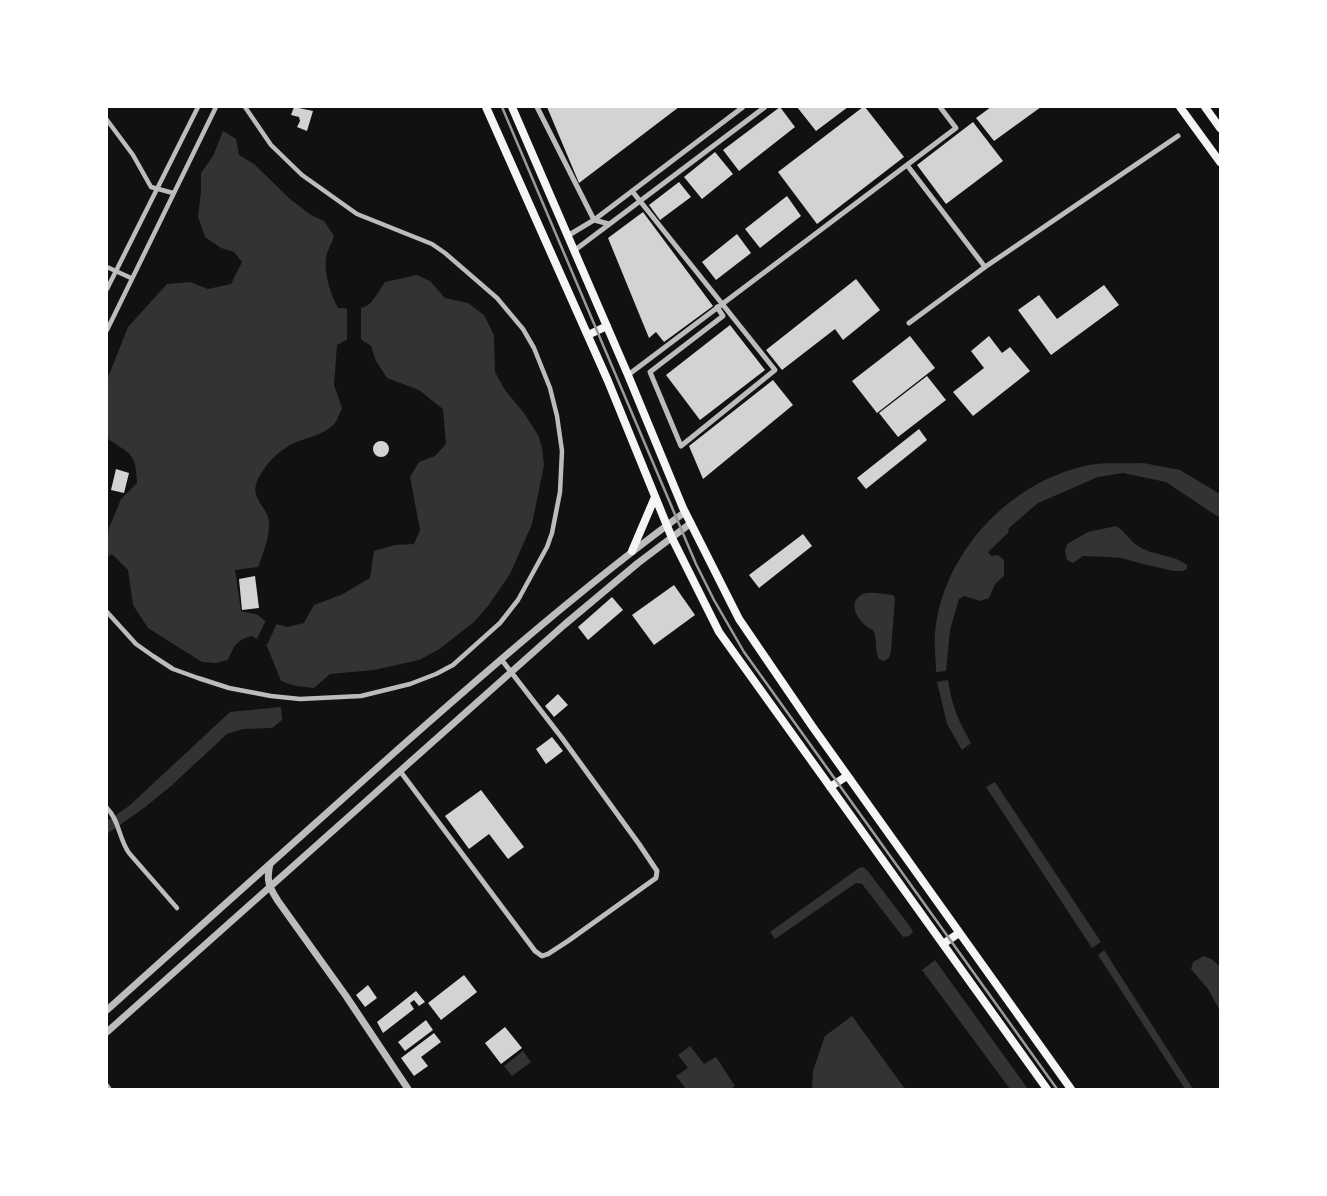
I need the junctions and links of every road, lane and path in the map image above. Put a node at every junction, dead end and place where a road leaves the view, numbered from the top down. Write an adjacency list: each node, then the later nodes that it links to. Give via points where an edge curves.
1 (198, 107): 17 (street)
2 (216, 107): 19 (street)
3 (245, 107): 43 (street, via 271,145 302,175 357,214 445,253 497,298 523,329 550,388 559,427 561,477 552,533 518,600 500,623 453,665 410,684 361,696 300,699 229,688 198,678 136,644)
4 (486, 107): 34 (main road)
5 (512, 107): 23 (main road)
6 (537, 107): 21 (street)
7 (743, 107): 18 (street)
8 (765, 107): 20 (street)
9 (940, 107): 16 (street, via 956,128)
10 (1180, 107): 15 (main road)
11 (1205, 107): 13 (main road)
12 (107, 120): 17 (street, via 151,187)
13 (1220, 128)
14 (1178, 136): 26 (street)
15 (1220, 162)
16 (907, 165): 26 (street); 30 (street)
17 (157, 189): 19 (street); 27 (street)
18 (632, 191): 20 (street); 21 (street)
19 (173, 193): 28 (street)
20 (640, 201): 22 (street); 30 (street)
21 (594, 220): 22 (street); 23 (street)
22 (609, 224): 24 (street)
23 (569, 235): 24 (main road)
24 (575, 250): 32 (main road)
25 (107, 267): 27 (street)
26 (985, 267): 31 (street)
27 (116, 271): 28 (street); 29 (street)
28 (131, 278): 33 (street)
29 (107, 289)
30 (720, 305): 30 (street, via 775,370 681,446 650,372 723,316); 35 (street)
31 (909, 323)
32 (607, 326): 34 (main road); 35 (main road)
33 (107, 330)
34 (587, 335): 36 (main road)
35 (628, 375): 37 (main road)
36 (655, 497): 39 (main road); 41 (main road)
37 (685, 512): 38 (main road); 39 (street)
38 (691, 523): 40 (street); 50 (main road, via 739,619)
39 (667, 525): 40 (main road); 41 (street)
40 (672, 538): 44 (street); 51 (main road, via 719,632)
41 (632, 551): 42 (street)
42 (567, 604): 44 (street, via 570,613); 45 (street)
43 (107, 612)
44 (579, 613): 46 (street)
45 (554, 615): 46 (street, via 563,615); 47 (street)
46 (564, 625): 48 (street)
47 (501, 659): 48 (street); 53 (street)
48 (511, 672): 49 (street); 49 (street, via 657,871 654,880 542,956)
49 (400, 771): 54 (street)
50 (848, 776): 51 (main road); 56 (main road)
51 (830, 787): 57 (main road)
52 (107, 808): 55 (street, via 122,844)
53 (271, 862): 54 (street); 58 (street)
54 (269, 887): 59 (street); 60 (street)
55 (177, 908)
56 (959, 933): 57 (main road); 62 (main road)
57 (943, 944): 61 (main road)
58 (107, 1010)
59 (107, 1032)
60 (408, 1089)
61 (1046, 1089)
62 (1071, 1089)

